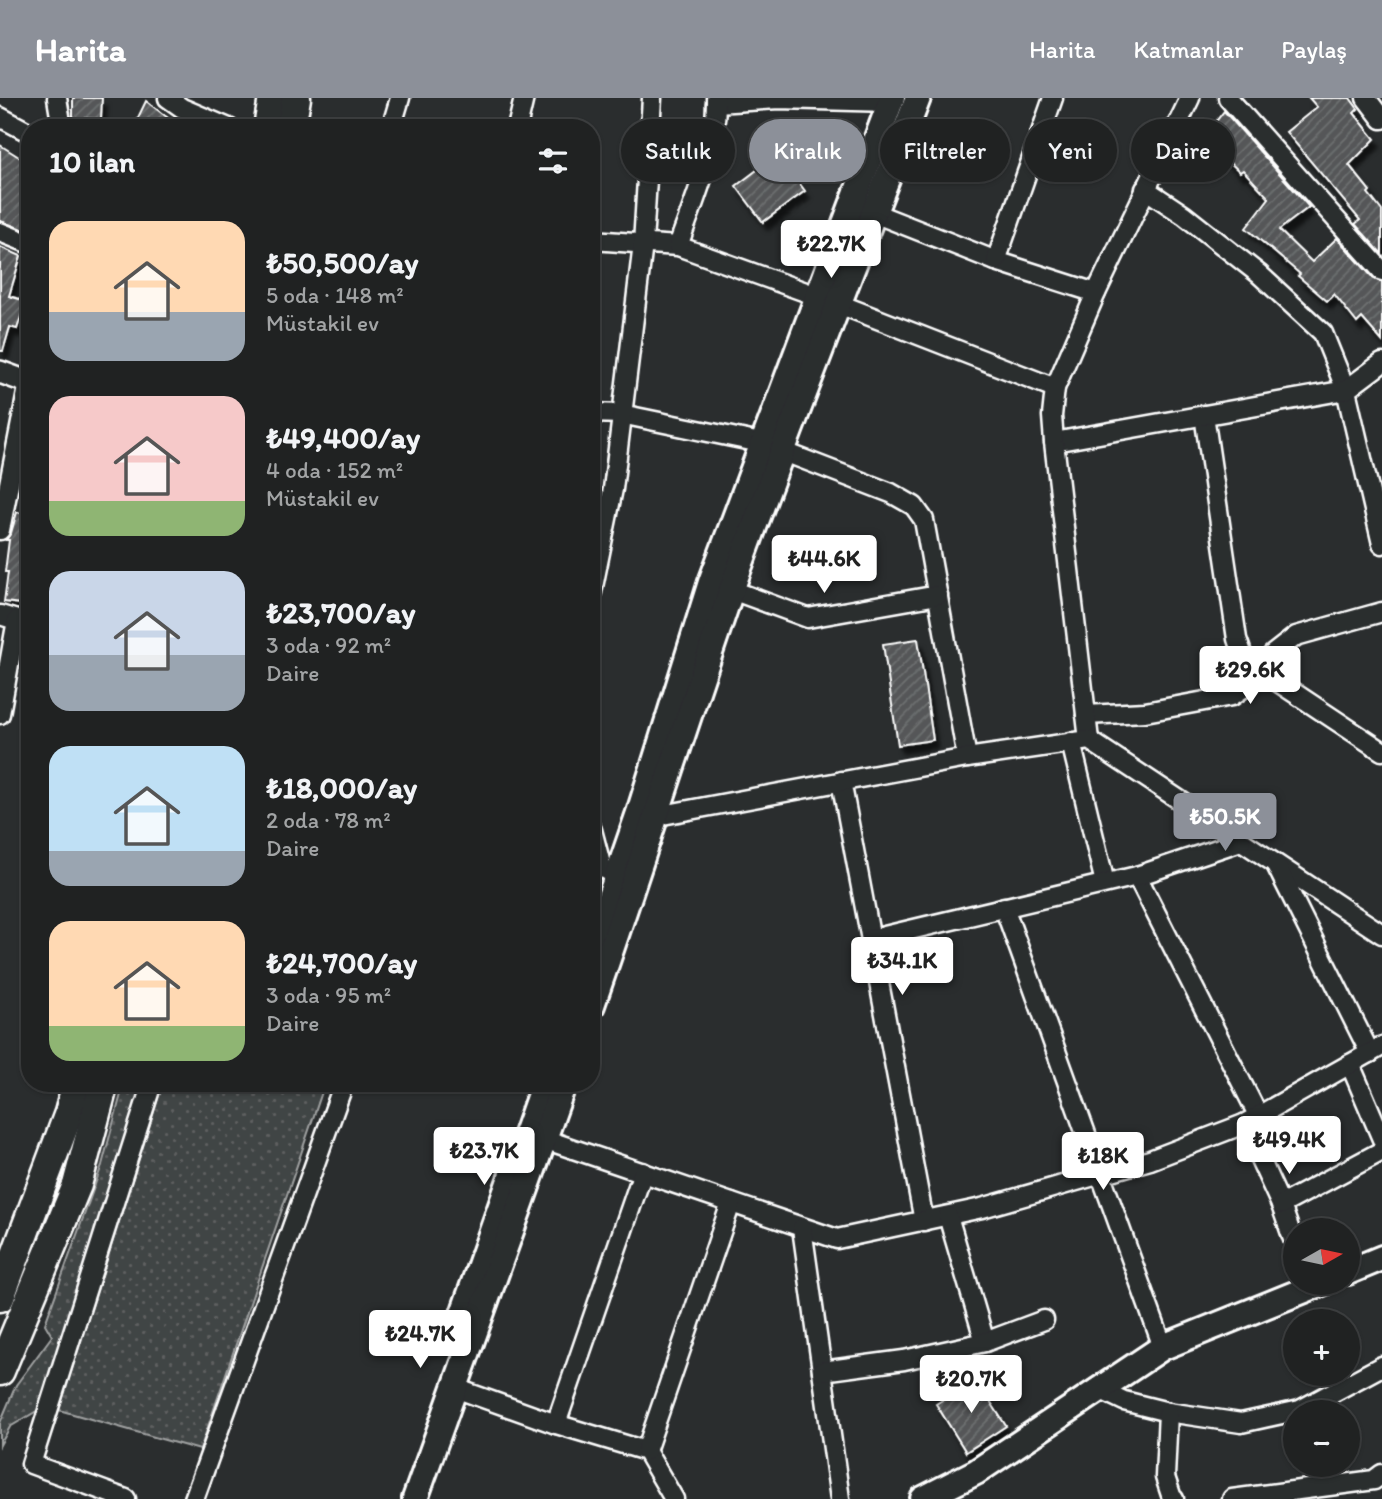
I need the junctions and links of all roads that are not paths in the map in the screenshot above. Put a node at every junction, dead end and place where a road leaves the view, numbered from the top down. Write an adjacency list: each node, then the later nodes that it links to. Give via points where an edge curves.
1 (57, 98): 17 (street)
2 (168, 98): 18 (street)
3 (273, 98): 19 (highway)
4 (296, 98): 20 (highway)
5 (400, 98): 21 (street)
6 (523, 98): 22 (street)
7 (652, 98): 30 (street)
8 (779, 98): 14 (street); 15 (street)
9 (918, 98): 26 (main road)
10 (1053, 98): 32 (street)
11 (1190, 98): 25 (street)
12 (1228, 98): 33 (street)
13 (1366, 98): 23 (street)
14 (716, 100): 31 (street, via 708,162)
15 (891, 100): 35 (main road)
16 (0, 117): 24 (street)
17 (60, 119)
18 (209, 119)
19 (270, 119)
20 (292, 119)
21 (394, 119)
22 (519, 119)
23 (1382, 119)
24 (21, 128)
25 (1145, 189): 34 (street); 40 (street, via 1259,274 1323,333)
26 (874, 213): 32 (street); 35 (main road)
27 (0, 232): 28 (street)
28 (21, 240)
29 (600, 241): 30 (street)
30 (643, 244): 31 (street); 42 (street)
31 (678, 246): 35 (street)
32 (996, 261): 34 (street)
33 (1382, 271)
34 (1096, 293): 39 (street)
35 (828, 300): 39 (street); 46 (main road)
36 (1382, 363): 40 (street)
37 (0, 372): 38 (street)
38 (21, 379)
39 (1055, 388): 45 (street)
40 (1346, 390): 43 (street); 48 (street)
41 (600, 413): 42 (street)
42 (621, 414): 46 (street); 49 (street)
43 (1204, 415): 45 (street); 54 (street, via 1237,639 1243,656)
44 (21, 422): 47 (street)
45 (1054, 442): 56 (street)
46 (772, 447): 50 (main road); 51 (street, via 914,506 923,520)
47 (0, 530)
48 (1382, 544)
49 (600, 553)
50 (722, 586): 51 (street, via 808,618); 62 (main road)
51 (938, 595): 60 (street)
52 (1382, 612): 54 (street, via 1296,636)
53 (15, 618): 55 (street)
54 (1260, 670): 56 (street, via 1232,696 1145,712); 59 (street)
55 (0, 714)
56 (1086, 715): 57 (street)
57 (1089, 740): 58 (street); 63 (street)
58 (1071, 742): 60 (street); 68 (street)
59 (1382, 751)
60 (967, 758): 61 (street)
61 (841, 781): 62 (street); 72 (street)
62 (648, 815): 66 (main road)
63 (1241, 841): 65 (street); 67 (street)
64 (600, 848): 66 (street)
65 (1276, 863): 71 (street); 74 (street)
66 (612, 874): 70 (main road); 73 (main road)
67 (1137, 876): 68 (street); 82 (street)
68 (1105, 883): 69 (street)
69 (1004, 907): 72 (street); 87 (street)
70 (600, 918)
71 (1382, 934)
72 (872, 939): 92 (street)
73 (600, 953)
74 (1376, 1049): 75 (street)
75 (1350, 1064): 82 (street); 84 (street)
76 (75, 1092): 97 (highway)
77 (102, 1092): 102 (highway, via 76,1185)
78 (149, 1092): 110 (street, via 31,1464)
79 (341, 1092): 111 (street)
80 (541, 1092): 112 (main road)
81 (561, 1092): 83 (main road)
82 (1251, 1120): 87 (street, via 1150,1160); 89 (street)
83 (544, 1139): 86 (street); 104 (main road)
84 (1382, 1139)
85 (1382, 1151): 89 (street)
86 (643, 1172): 88 (street); 107 (street)
87 (1101, 1173): 90 (street); 100 (street)
88 (731, 1203): 93 (street); 108 (street)
89 (1281, 1205): 91 (street)
90 (948, 1216): 92 (street); 99 (street)
91 (1286, 1218)
92 (924, 1221): 93 (street, via 837,1239)
93 (802, 1228): 103 (street)
94 (1382, 1258): 95 (main road)
95 (1360, 1267)
96 (1288, 1295): 100 (main road)
97 (0, 1297)
98 (1044, 1320): 99 (street)
99 (985, 1342): 103 (street, via 904,1360)
100 (1163, 1347): 105 (main road)
101 (1382, 1366): 106 (street, via 1300,1410 1241,1423)
102 (1, 1369)
103 (822, 1371): 115 (street)
104 (455, 1388): 107 (street); 113 (main road)
105 (1099, 1389): 106 (street); 116 (main road, via 976,1472)
106 (1168, 1412): 117 (street, via 1165,1477)
107 (556, 1424): 108 (street)
108 (646, 1451): 114 (street)
109 (1379, 1482): 118 (street)
110 (126, 1499)
111 (194, 1499)
112 (399, 1499)
113 (415, 1499)
114 (674, 1499)
115 (840, 1499)
116 (923, 1499)
117 (1174, 1499)
118 (1232, 1499)

